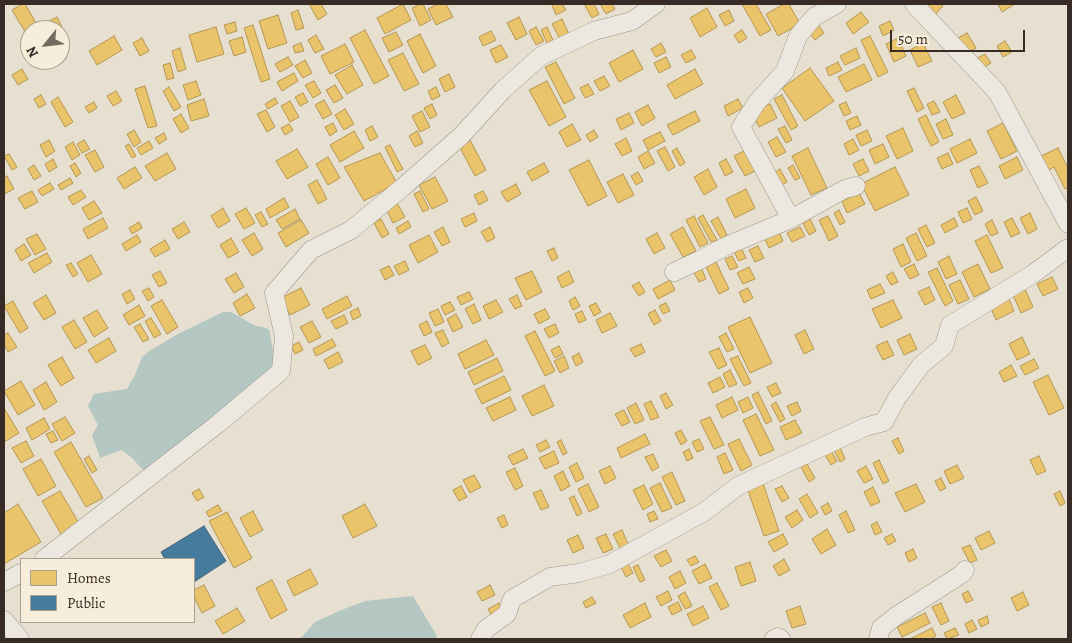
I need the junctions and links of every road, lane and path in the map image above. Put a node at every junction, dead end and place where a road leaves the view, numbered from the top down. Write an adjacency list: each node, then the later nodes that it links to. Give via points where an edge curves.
1 (656, 4): 9 (street, via 632,21 594,31 541,56 462,136 403,187 351,230 311,250 274,293 284,336 281,371)
2 (837, 4): 5 (street, via 814,17 798,36 786,71 741,127)
3 (914, 4): 6 (street, via 998,92)
4 (856, 186): 5 (street)
5 (791, 219): 8 (street)
6 (1068, 224)
7 (1068, 248): 15 (street, via 1033,274 950,325 944,346 921,365 884,422 865,427 738,486 704,512 610,564 550,577 512,599 507,614 486,629)
8 (674, 272)
9 (45, 558)
10 (965, 570): 18 (street, via 896,616 881,628)
11 (20, 573): 12 (street)
12 (4, 582)
13 (4, 620): 14 (street)
14 (20, 639)
15 (480, 639)
16 (774, 639): 17 (street)
17 (781, 639)
18 (878, 639)

